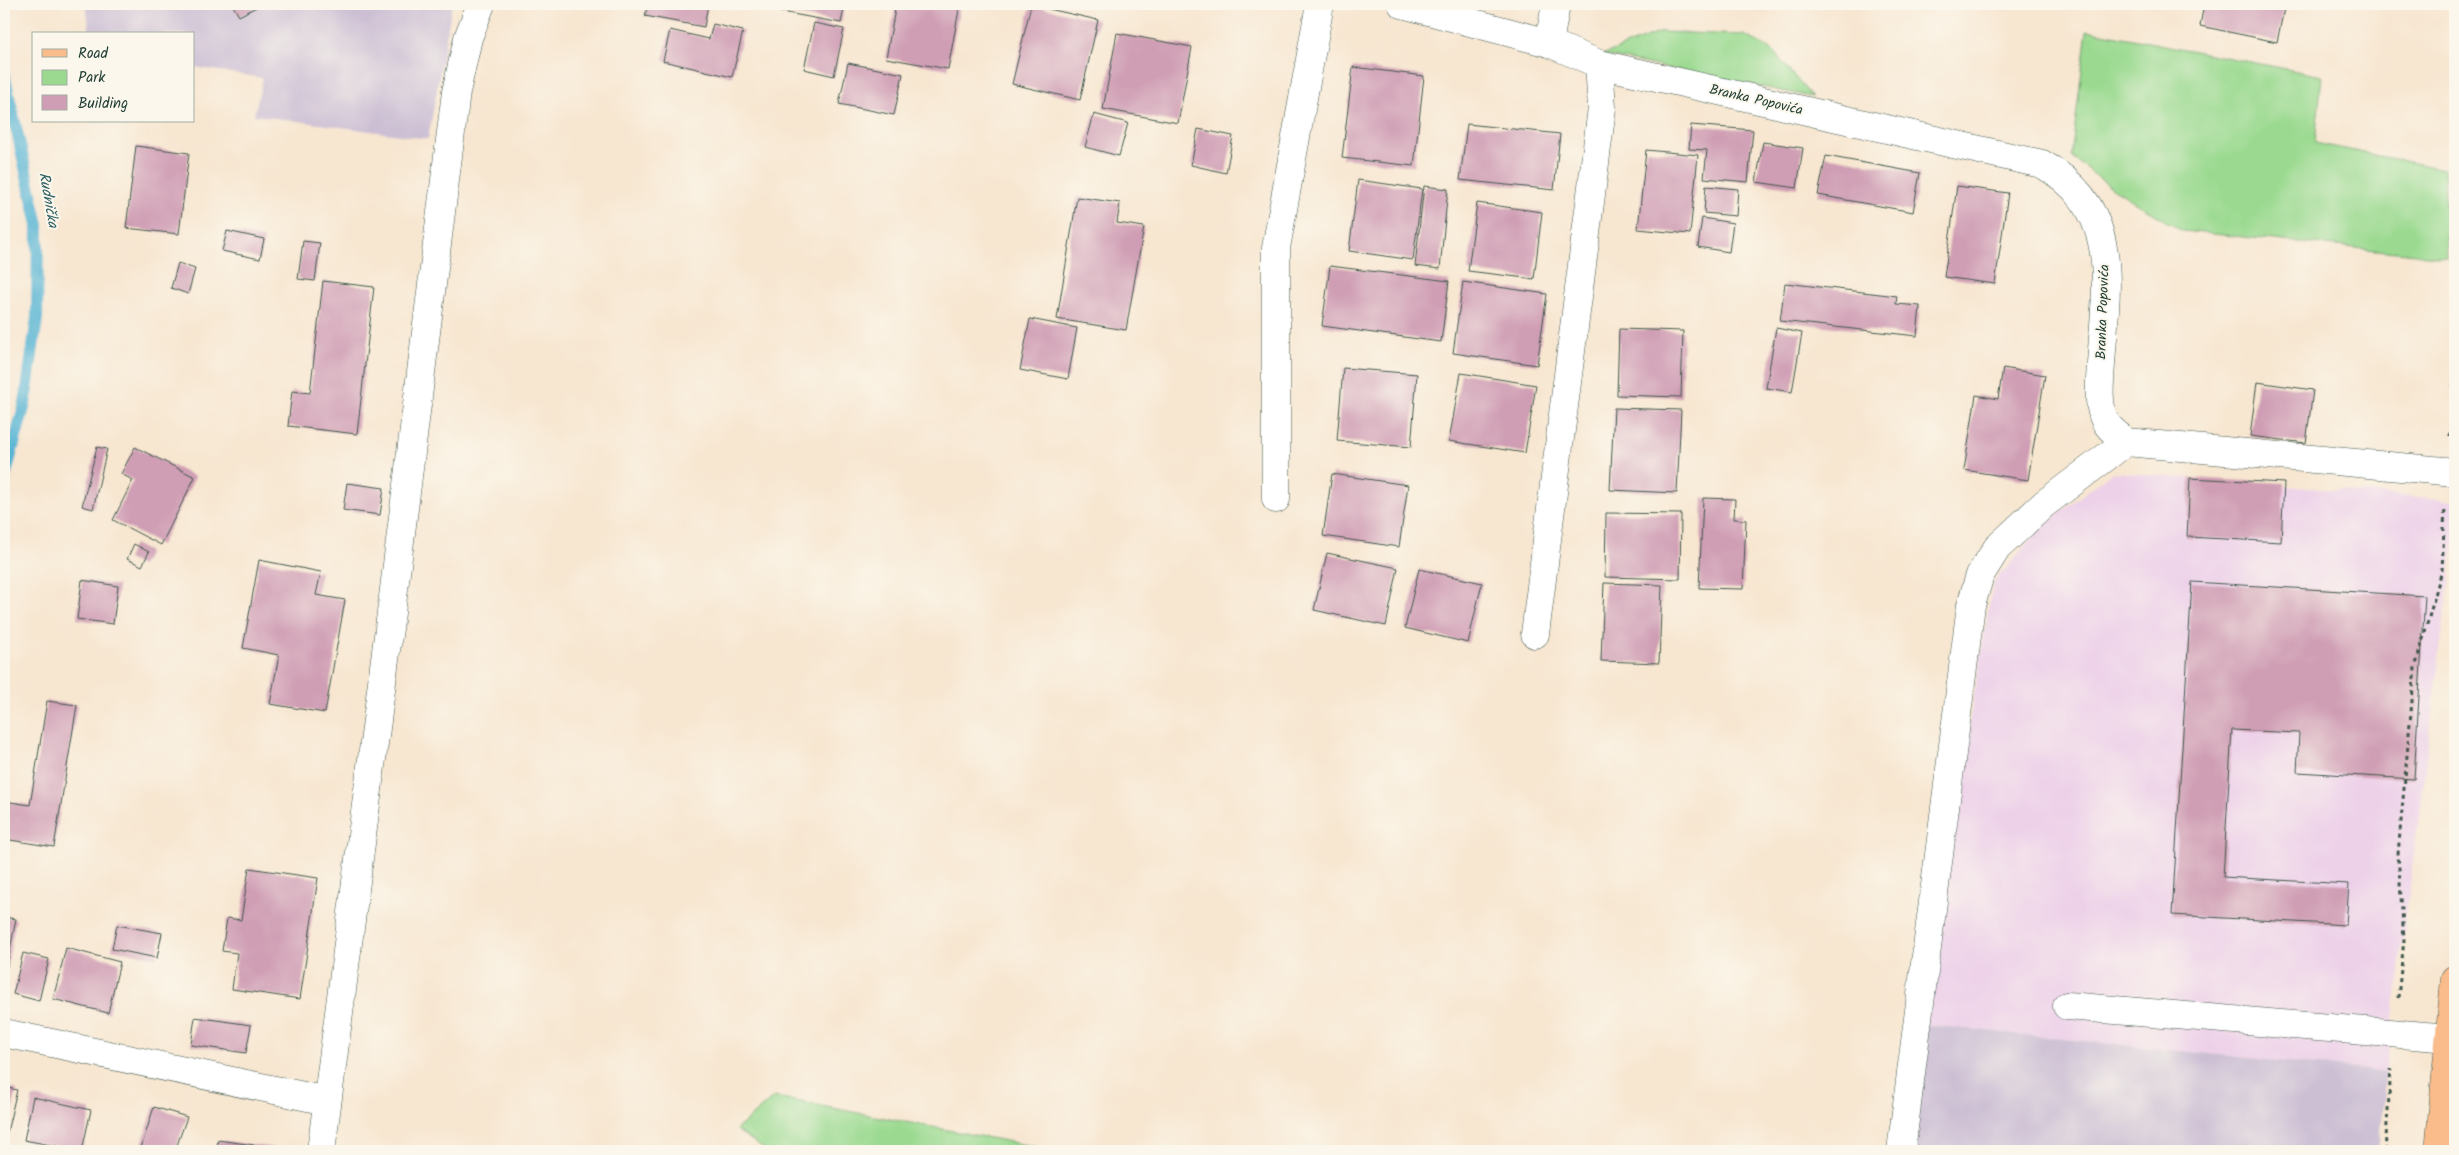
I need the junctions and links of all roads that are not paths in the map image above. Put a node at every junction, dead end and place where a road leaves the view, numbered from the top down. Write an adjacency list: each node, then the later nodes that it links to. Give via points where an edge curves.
1 (480, 4): 15 (street, via 468,38 456,92)
2 (1320, 4): 9 (street, via 1276,248)
3 (1402, 4): 5 (street, Branka Popovića)
4 (1556, 4): 5 (street)
5 (1549, 43): 6 (street, Branka Popovića)
6 (1599, 64): 7 (street, Branka Popovića, via 2042,164 2062,175 2091,211 2102,236 2107,271 2100,406 2110,430); 10 (street, via 1602,108)
7 (2126, 442): 8 (street); 17 (street, via 2044,504 1997,548 1980,575 1973,598)
8 (2451, 471)
9 (1276, 500)
10 (1535, 634)
11 (2455, 978): 14 (main road)
12 (2067, 1006): 14 (street)
13 (4, 1033): 15 (street)
14 (2449, 1038): 18 (main road)
15 (327, 1101): 16 (street)
16 (321, 1151)
17 (1901, 1151)
18 (2439, 1151)

